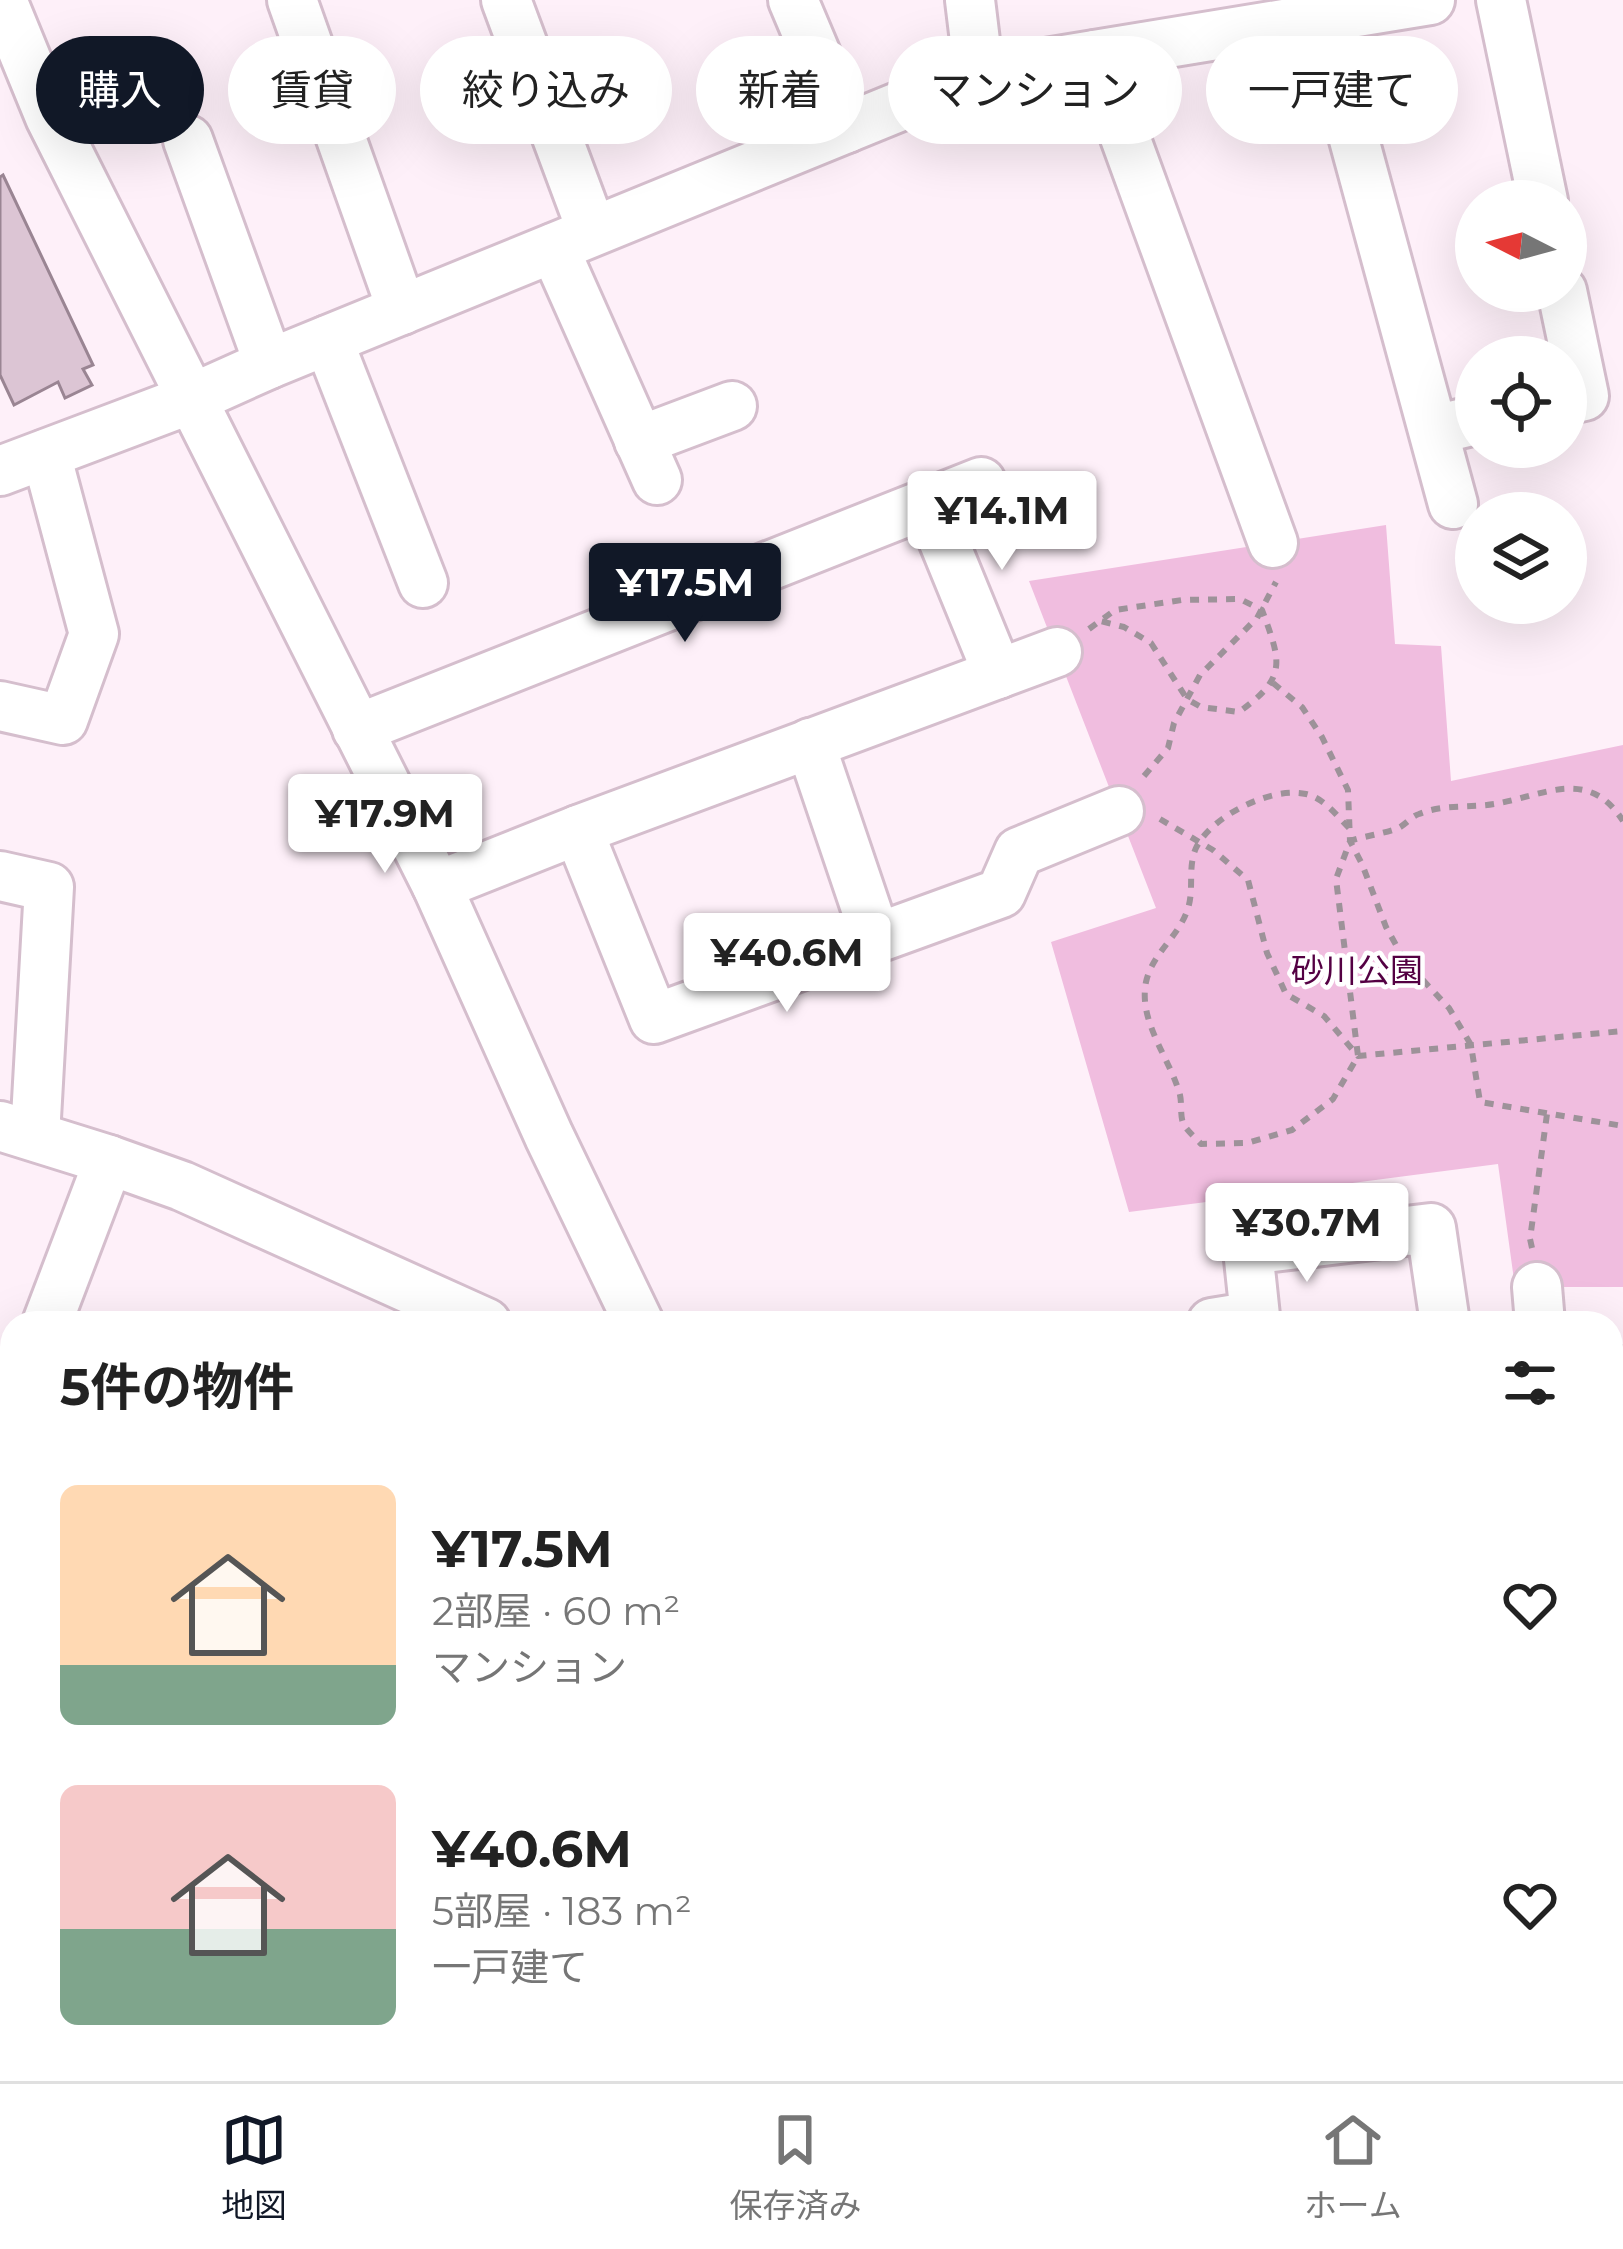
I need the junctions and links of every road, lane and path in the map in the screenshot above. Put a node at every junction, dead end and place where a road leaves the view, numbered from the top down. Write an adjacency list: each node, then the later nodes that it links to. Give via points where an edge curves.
1 (2, 0): 20 (street, via 50,117)
2 (292, 0): 17 (street)
3 (506, 0): 16 (street)
4 (793, 0): 9 (street)
5 (970, 0): 10 (street)
6 (1430, 0): 8 (street)
7 (1501, 0): 15 (street)
8 (1321, 18): 11 (street); 22 (street)
9 (808, 36)
10 (974, 36)
11 (1182, 41)
12 (189, 144): 19 (street)
13 (808, 144): 16 (street)
14 (1127, 144): 28 (street)
15 (1539, 180)
16 (573, 240): 17 (street); 21 (street, via 648,460)
17 (402, 310): 18 (street)
18 (328, 340): 19 (street); 29 (street)
19 (269, 364): 20 (street)
20 (191, 399): 23 (street); 37 (street)
21 (732, 406)
22 (1455, 425): 27 (street)
23 (46, 454): 24 (street); 36 (street, via 94,634 64,719)
24 (0, 471)
25 (981, 482): 26 (street)
26 (928, 503): 33 (street); 37 (street)
27 (1453, 504)
28 (1273, 543): 30 (path, via 1280,570)
29 (422, 583)
30 (1262, 610): 31 (path, via 1240,599 1182,599 1115,610); 34 (path, via 1277,652); 35 (path)
31 (1100, 621): 32 (path); 35 (path, via 1151,643)
32 (1057, 652): 33 (street)
33 (998, 674): 38 (street)
34 (1273, 683): 35 (path, via 1239,712); 41 (path, via 1322,737 1348,790)
35 (1187, 699): 39 (path, via 1168,748)
36 (0, 706)
37 (357, 729): 46 (street)
38 (810, 743): 42 (street); 47 (street)
39 (1119, 811): 44 (path, via 1164,820); 47 (street, via 1019,852 1001,893)
40 (1623, 821): 43 (path, via 1612,805 1563,787 1415,814 1402,828)
41 (1349, 828): 43 (path); 44 (path, via 1306,794 1275,794 1231,813)
42 (578, 830): 46 (street); 47 (street, via 654,1018)
43 (1350, 841): 49 (path, via 1406,961); 50 (path, via 1336,879)
44 (1199, 842): 50 (path, via 1248,880 1286,994 1324,1016); 50 (path, via 1190,905 1146,982 1145,1010 1183,1123 1201,1144 1247,1143 1292,1130 1333,1099)
45 (0, 876): 53 (street, via 49,886)
46 (437, 886): 58 (street)
47 (876, 938)
48 (1623, 1031): 49 (path)
49 (1471, 1045): 50 (path); 51 (path, via 1480,1102)
50 (1358, 1056)
51 (1547, 1114): 52 (path); 55 (path, via 1530,1238)
52 (1623, 1126)
53 (18, 1131): 54 (street)
54 (109, 1160): 56 (street); 57 (street)
55 (1539, 1305)
56 (52, 1311)
57 (459, 1311)
58 (633, 1311)
59 (1242, 1311): 60 (street, via 1248,1250 1431,1228)
60 (1443, 1311)

